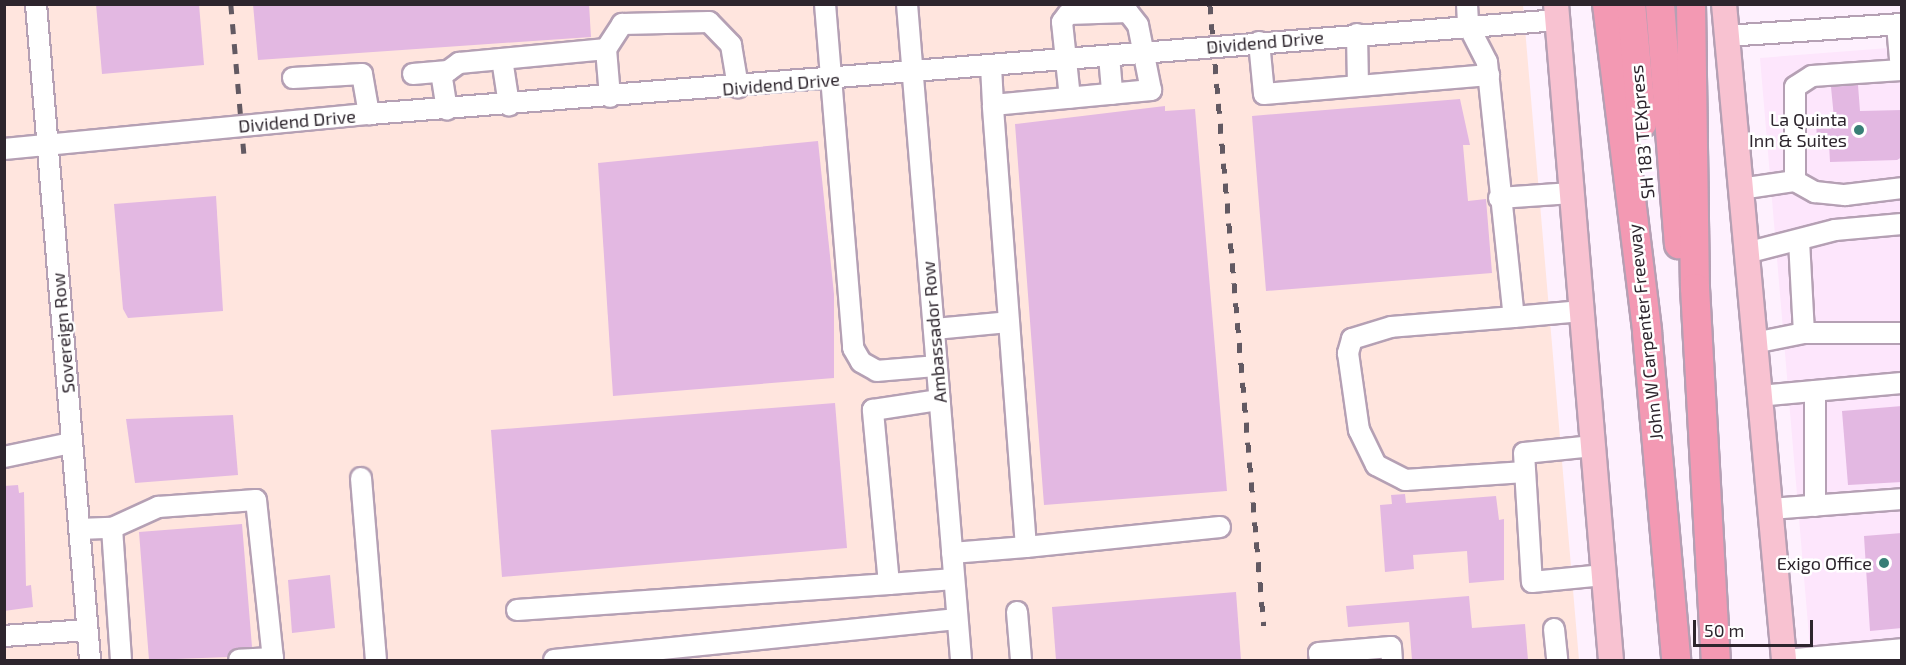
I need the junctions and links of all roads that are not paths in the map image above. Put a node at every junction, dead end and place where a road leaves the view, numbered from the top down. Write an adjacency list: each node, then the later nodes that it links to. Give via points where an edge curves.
1 (36, 4): 38 (street, Sovereign Row)
2 (825, 4): 28 (street)
3 (907, 4): 24 (street, Ambassador Row)
4 (1467, 4): 11 (street)
5 (1607, 4): 53 (highway, John W Carpenter Freeway)
6 (1631, 4): 53 (highway, SH 183 TEXpress, via 1653,250)
7 (1660, 4): 48 (highway, SH 183 TEXpress, via 1677,237)
8 (1691, 4): 48 (highway)
9 (1724, 4): 14 (main road)
10 (1557, 12): 11 (street, Dividend Drive); 43 (main road)
11 (1468, 25): 13 (street, Dividend Drive); 26 (street)
12 (1899, 25): 14 (street); 22 (street)
13 (1357, 34): 15 (street, Dividend Drive); 29 (street)
14 (1726, 36): 42 (main road)
15 (1260, 42): 17 (street, Dividend Drive); 29 (street, via 1264,94)
16 (606, 49): 19 (street); 30 (street, via 622,24 709,22 731,45); 32 (street)
17 (1143, 52): 18 (street, Dividend Drive); 20 (street, via 1138,25 1128,12 1068,14 1062,22); 31 (street, via 1151,90)
18 (1109, 56): 20 (street, Dividend Drive); 31 (street)
19 (502, 59): 23 (street, via 459,63); 34 (street)
20 (1065, 60): 21 (street, Dividend Drive); 33 (street)
21 (991, 66): 24 (street, Dividend Drive); 35 (street)
22 (1901, 70): 40 (street, via 1812,76 1795,87)
23 (441, 72): 25 (street); 36 (street)
24 (913, 73): 28 (street, Dividend Drive); 52 (street, Ambassador Row)
25 (413, 74)
26 (1489, 75): 29 (street); 44 (street)
27 (292, 78): 37 (street, via 362,74)
28 (831, 80): 30 (street, Dividend Drive); 57 (street, via 854,348 861,362 877,371)
29 (1358, 86)
30 (738, 87): 32 (street, Dividend Drive)
31 (1113, 94): 33 (street)
32 (610, 97): 34 (street, Dividend Drive)
33 (1070, 98): 35 (street)
34 (509, 105): 36 (street, Dividend Drive)
35 (993, 105): 51 (street)
36 (447, 110): 37 (street, Dividend Drive)
37 (369, 114): 38 (street, Dividend Drive)
38 (47, 146): 39 (street, Dividend Drive); 62 (street, Sovereign Row)
39 (4, 149)
40 (1795, 181): 41 (street, via 1815,192 1845,195); 42 (street)
41 (1902, 188)
42 (1740, 189): 47 (main road)
43 (1572, 193): 44 (street); 49 (main road)
44 (1499, 198): 50 (street)
45 (1902, 224): 46 (street, via 1835,230)
46 (1799, 241): 47 (street); 54 (street)
47 (1746, 253): 56 (main road)
48 (1695, 288): 97 (highway)
49 (1582, 311): 50 (street); 63 (main road)
50 (1514, 317): 65 (street, via 1391,327 1353,339 1348,353 1359,430 1376,465 1405,480)
51 (1010, 322): 52 (street); 73 (street)
52 (934, 329): 57 (street, Ambassador Row)
53 (1647, 332): 96 (highway, John W Carpenter Freeway)
54 (1804, 333): 55 (street); 56 (street)
55 (1902, 333)
56 (1755, 343): 60 (main road)
57 (937, 366): 61 (street, Ambassador Row)
58 (1902, 383): 59 (street)
59 (1815, 391): 60 (street); 68 (street)
60 (1759, 396): 69 (main road)
61 (939, 400): 74 (street, Ambassador Row); 77 (street, via 873,410)
62 (71, 443): 64 (street); 72 (street, Sovereign Row)
63 (1593, 446): 65 (street, via 1524,453); 75 (main road)
64 (4, 457)
65 (1526, 472): 75 (street, via 1532,582)
66 (361, 478): 88 (street)
67 (1902, 499): 68 (street)
68 (1815, 506): 69 (street)
69 (1770, 510): 98 (main road)
70 (1220, 527): 73 (street)
71 (112, 528): 72 (street); 86 (street); 87 (street, via 158,507 256,500 273,657)
72 (79, 530): 82 (street, Sovereign Row)
73 (1026, 547): 74 (street)
74 (952, 553): 76 (street, Ambassador Row)
75 (1604, 575): 95 (main road)
76 (954, 579): 77 (street); 80 (street, Ambassador Row)
77 (889, 584): 78 (street)
78 (517, 610)
79 (1017, 612): 91 (street)
80 (957, 619): 89 (street); 90 (street, Ambassador Row)
81 (1554, 629): 94 (street)
82 (87, 630): 83 (street); 85 (street, Sovereign Row)
83 (4, 636)
84 (1902, 649): 98 (street)
85 (90, 660)
86 (121, 660)
87 (239, 660)
88 (376, 660)
89 (554, 660)
90 (961, 660)
91 (1021, 660)
92 (1320, 660): 93 (street, via 1319,653 1391,647)
93 (1392, 660)
94 (1557, 660)
95 (1611, 660)
96 (1676, 660)
97 (1716, 660)
98 (1784, 660)

